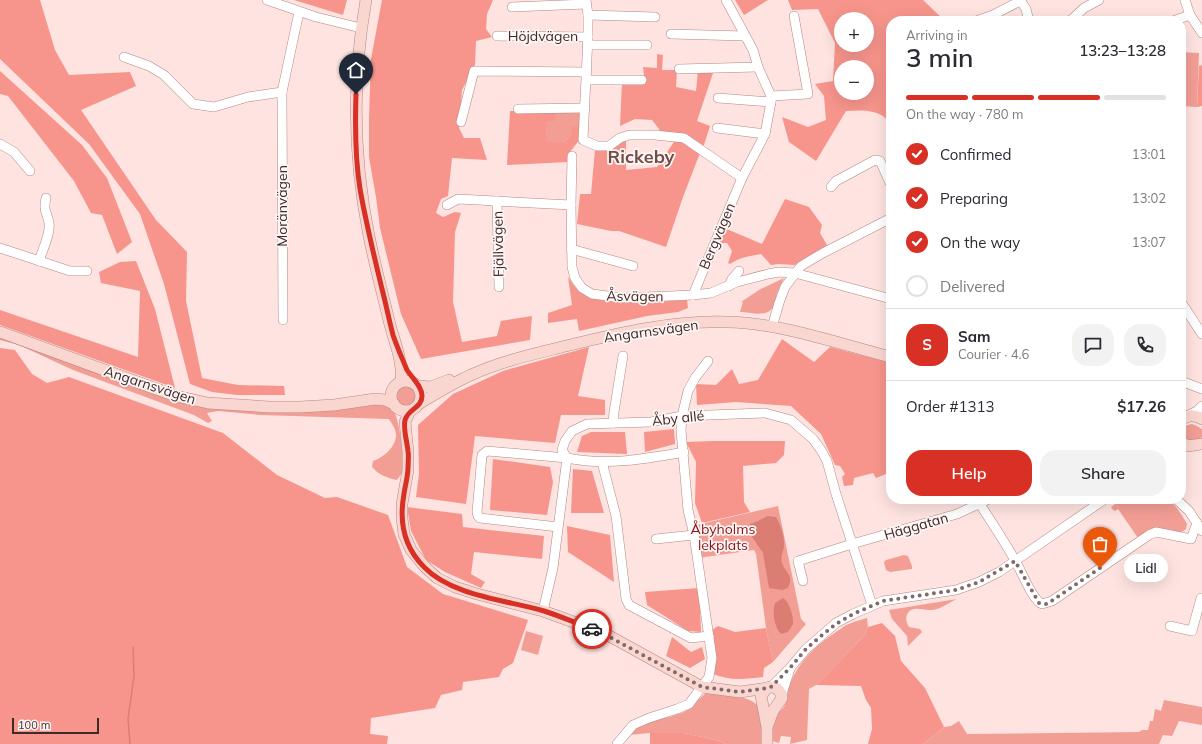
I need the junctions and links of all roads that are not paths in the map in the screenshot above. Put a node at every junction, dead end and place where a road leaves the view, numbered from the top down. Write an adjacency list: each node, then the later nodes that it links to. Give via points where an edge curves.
1 (267, 0): 9 (street)
2 (366, 0): 18 (main road)
3 (726, 0): 22 (street)
4 (1020, 0): 13 (street); 14 (street)
5 (1099, 0): 15 (street)
6 (1185, 0): 11 (street)
7 (586, 2): 8 (street, Höjdvägen); 10 (street, Höjdvägen)
8 (512, 7)
9 (299, 12): 18 (street); 32 (street, Moränvägen)
10 (588, 15): 17 (street, Höjdvägen); 23 (street, Höjdvägen)
11 (1190, 15): 16 (street); 19 (street)
12 (794, 16): 34 (street, via 808,94)
13 (988, 16)
14 (1028, 16)
15 (1075, 16)
16 (1186, 16)
17 (655, 17)
18 (361, 28): 68 (main road, via 355,121 360,187 369,237)
19 (1202, 33)
20 (671, 34): 22 (street)
21 (497, 36): 23 (street, Höjdvägen)
22 (745, 36): 27 (street, via 753,50)
23 (588, 41): 24 (street, Höjdvägen); 30 (street, Höjdvägen)
24 (648, 45)
25 (124, 56): 32 (street, via 159,72 193,104 214,107 248,97)
26 (567, 67): 29 (street, via 511,67)
27 (758, 68): 28 (street); 34 (street)
28 (679, 69)
29 (510, 71): 30 (street); 37 (street, via 474,72)
30 (587, 76): 31 (street); 35 (street, Höjdvägen)
31 (642, 80)
32 (282, 92): 63 (street, Moränvägen)
33 (718, 98): 34 (street)
34 (771, 99): 39 (street, Bergvägen)
35 (585, 108): 36 (street); 44 (street, Höjdvägen, via 583,140 597,146 609,146 629,135 684,138)
36 (518, 109)
37 (460, 122)
38 (717, 128): 39 (street)
39 (765, 134): 44 (street, Bergvägen)
40 (0, 144): 42 (street, via 14,152)
41 (572, 156): 49 (street, Åsvägen)
42 (30, 171)
43 (886, 174): 45 (street, via 880,161 875,160 836,181)
44 (742, 178): 60 (street, Bergvägen)
45 (831, 187)
46 (46, 198): 53 (street, via 44,207 49,224)
47 (497, 201): 48 (street, via 458,199); 49 (street); 59 (street, Fjällvägen)
48 (447, 205)
49 (571, 205): 52 (street, Åsvägen)
50 (886, 221): 57 (street, via 823,253 801,266)
51 (0, 248): 53 (street)
52 (571, 249): 54 (street); 60 (street, Åsvägen, via 575,278 582,288 592,294 624,298)
53 (39, 261): 56 (street, via 70,271)
54 (633, 266)
55 (739, 270): 58 (street)
56 (87, 271)
57 (795, 273): 58 (street, Åsvägen, via 768,274); 61 (street, Åsvägen); 64 (street, via 785,287)
58 (729, 286): 60 (street, Åsvägen)
59 (499, 287)
60 (693, 296)
61 (886, 298)
62 (1186, 310): 66 (street)
63 (283, 320)
64 (773, 324): 67 (main road, Angarnsvägen); 70 (main road, Angarnsvägen); 74 (main road, Angarnsvägen, via 734,316 692,317 651,323 532,351 430,387); 77 (main road, Angarnsvägen, via 690,323 596,339 512,359 471,374)
65 (0, 332): 76 (main road, Angarnsvägen, via 176,396 203,402 270,407)
66 (1202, 334)
67 (886, 349)
68 (398, 350): 72 (main road, via 402,372); 74 (main road, via 408,372)
69 (623, 356): 85 (street)
70 (886, 356)
71 (708, 361): 81 (street, via 688,391)
72 (398, 383): 74 (main road, via 408,380); 76 (main road, Angarnsvägen); 78 (main road, via 391,394)
73 (1186, 383): 75 (street)
74 (418, 385): 77 (main road, via 422,395)
75 (1202, 389)
76 (353, 402): 78 (main road, Angarnsvägen, via 375,399 385,400)
77 (420, 403): 80 (main road)
78 (395, 406): 80 (main road); 86 (main road)
79 (1202, 406): 82 (street, via 1197,412)
80 (410, 411): 86 (main road, via 405,422)
81 (682, 416): 85 (street, Åby allé, via 651,422); 89 (street); 99 (street, Åby allé, via 765,413 791,420 813,439 827,461)
82 (1186, 417)
83 (1186, 418): 84 (main road, via 1196,416)
84 (1202, 419)
85 (613, 423): 90 (street, Åby allé, via 587,424 572,431 562,450)
86 (406, 433): 104 (main road, via 408,470 402,518 404,534 411,550 437,578 455,587)
87 (1202, 444): 88 (main road)
88 (1186, 447)
89 (684, 452): 91 (street); 97 (street, via 688,510)
90 (567, 458): 91 (street); 95 (street); 95 (street, via 487,451 482,455 477,512 480,518)
91 (602, 462): 106 (street, via 616,516 626,599 629,605 691,638)
92 (980, 504): 99 (street, Häggatan, via 957,514); 100 (street)
93 (1098, 504): 100 (street)
94 (1181, 504): 96 (street)
95 (558, 527): 104 (street, via 553,568)
96 (1200, 527): 100 (street, via 1191,539 1156,532 1149,535 1047,604 1039,603)
97 (694, 535): 98 (street); 106 (street)
98 (656, 539)
99 (852, 544): 101 (street, via 798,561); 103 (street, Åby allé)
100 (1015, 561): 103 (street, via 979,582 956,590 883,601)
101 (803, 581)
102 (1201, 598): 105 (street, via 1192,631)
103 (872, 605): 107 (street, via 836,624 806,649)
104 (543, 611): 108 (main road, via 604,634)
105 (1170, 626)
106 (709, 636): 108 (street, via 712,658 709,677)
107 (790, 668): 109 (street); 111 (street)
108 (702, 687): 110 (main road); 115 (street, via 689,704 633,722)
109 (769, 687): 110 (main road); 111 (main road, via 775,687); 112 (main road, via 763,693)
110 (740, 692): 112 (main road)
111 (782, 694): 113 (main road)
112 (763, 703): 113 (main road, via 771,707); 114 (main road)
113 (778, 706): 114 (main road, via 773,711)
114 (767, 727): 116 (main road)
115 (616, 744)
116 (767, 744)

